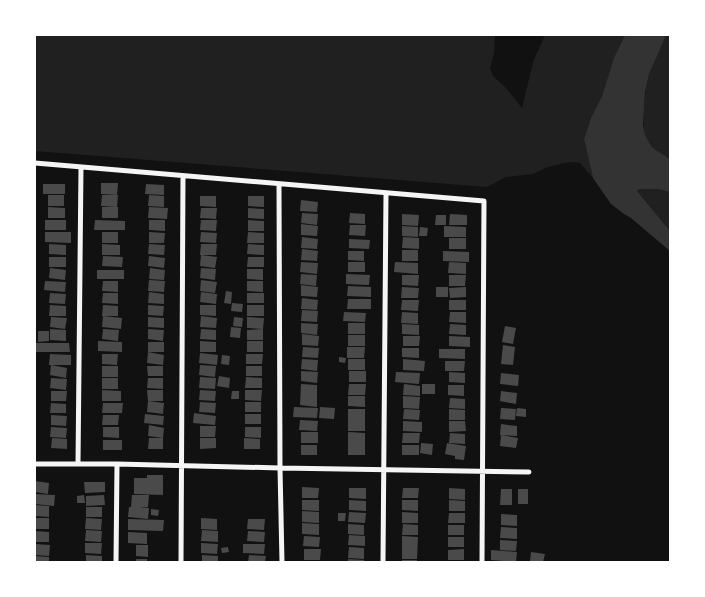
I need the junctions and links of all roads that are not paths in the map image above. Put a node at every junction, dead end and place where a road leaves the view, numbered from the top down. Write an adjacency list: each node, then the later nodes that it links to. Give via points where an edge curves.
1 (35, 163): 2 (street)
2 (81, 167): 3 (street); 7 (street)
3 (183, 176): 4 (street); 9 (street)
4 (279, 184): 5 (street); 10 (street)
5 (386, 193): 11 (street); 12 (street, via 484,201)
6 (35, 464): 7 (street)
7 (78, 464): 8 (street)
8 (117, 464): 9 (street); 14 (street)
9 (180, 465): 10 (street); 15 (street)
10 (280, 468): 11 (street); 16 (street)
11 (383, 469): 12 (street); 17 (street)
12 (482, 471): 13 (street); 18 (street)
13 (529, 472)
14 (116, 562)
15 (180, 562)
16 (282, 562)
17 (383, 562)
18 (482, 562)

